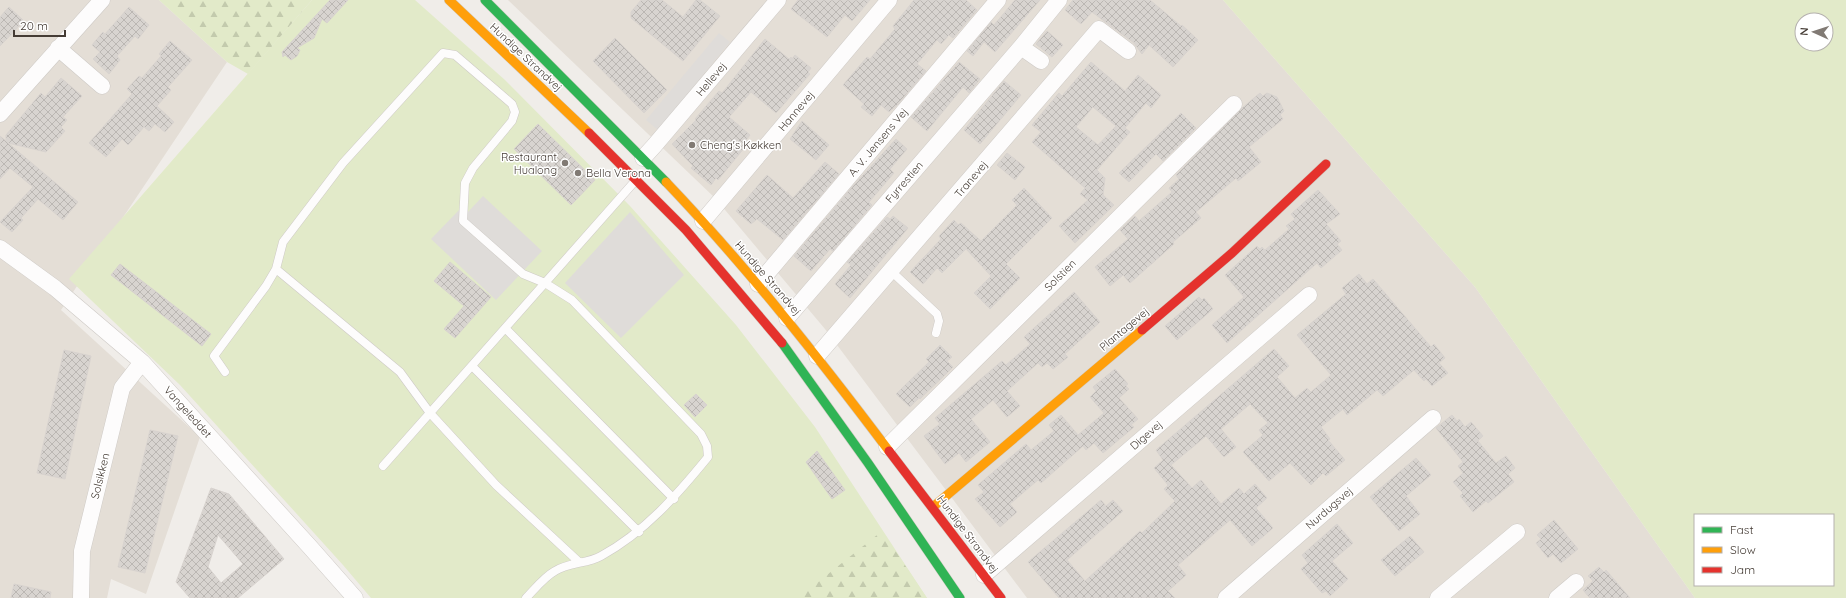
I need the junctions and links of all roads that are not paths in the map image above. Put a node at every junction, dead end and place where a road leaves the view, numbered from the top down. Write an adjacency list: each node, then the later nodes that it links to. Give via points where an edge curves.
1 (102, 0): 9 (street)
2 (449, 0): 17 (main road, Hundige Strandvej)
3 (778, 0): 15 (street, Hellevej)
4 (889, 0): 18 (street, Hannevej)
5 (998, 0): 23 (street, A. V. Jensens Vej)
6 (1059, 0): 8 (street, Fyrrestien)
7 (488, 1): 15 (main road, Hundige Strandvej)
8 (1021, 47): 11 (street); 25 (street, Fyrrestien)
9 (58, 48): 12 (street); 14 (street)
10 (1128, 51): 21 (street, Tranevej, via 1099,29)
11 (1041, 61)
12 (102, 86)
13 (1234, 104): 34 (street, Solstien)
14 (0, 114)
15 (643, 158): 18 (main road, Hundige Strandvej)
16 (1326, 164): 37 (main road, Plantagevej, via 1232,253)
17 (637, 180): 22 (lane); 46 (main road, Hundige Strandvej, via 686,230 778,338 868,463)
18 (703, 221): 23 (main road, Hundige Strandvej)
19 (0, 248): 29 (street, Vangeleddet, via 56,288)
20 (276, 269): 22 (lane, via 284,242 343,163 443,53 455,55 512,104 515,112 512,122 473,168 465,183 463,220 522,274); 31 (lane, via 214,356); 32 (lane, via 400,372)
21 (892, 272): 27 (lane, via 937,314); 28 (street, Tranevej)
22 (546, 282): 26 (lane); 36 (lane, via 572,300 701,434 707,446 708,457)
23 (758, 284): 25 (main road, Hundige Strandvej)
24 (1309, 295): 41 (street, Digevej)
25 (787, 318): 28 (main road, Hundige Strandvej)
26 (505, 328): 30 (lane); 36 (lane)
27 (936, 333)
28 (818, 356): 34 (main road, Hundige Strandvej)
29 (142, 362): 43 (street, Solsikken, via 122,388 82,551); 44 (street, Vangeleddet)
30 (472, 366): 32 (lane); 38 (lane)
31 (225, 372)
32 (430, 413): 35 (lane); 40 (lane, via 496,486)
33 (1433, 418): 48 (street, Nurdugsvej)
34 (887, 447): 37 (main road, Hundige Strandvej)
35 (383, 466)
36 (674, 499): 38 (lane)
37 (933, 507): 41 (main road, Hundige Strandvej)
38 (639, 532): 40 (lane, via 600,557)
39 (1517, 532): 49 (street)
40 (579, 562): 45 (lane, via 554,571)
41 (984, 575): 47 (main road, Hundige Strandvej)
42 (1576, 582): 50 (street)
43 (81, 598)
44 (355, 598)
45 (526, 598)
46 (960, 598)
47 (1001, 598)
48 (1226, 598)
49 (1438, 598)
50 (1557, 598)

